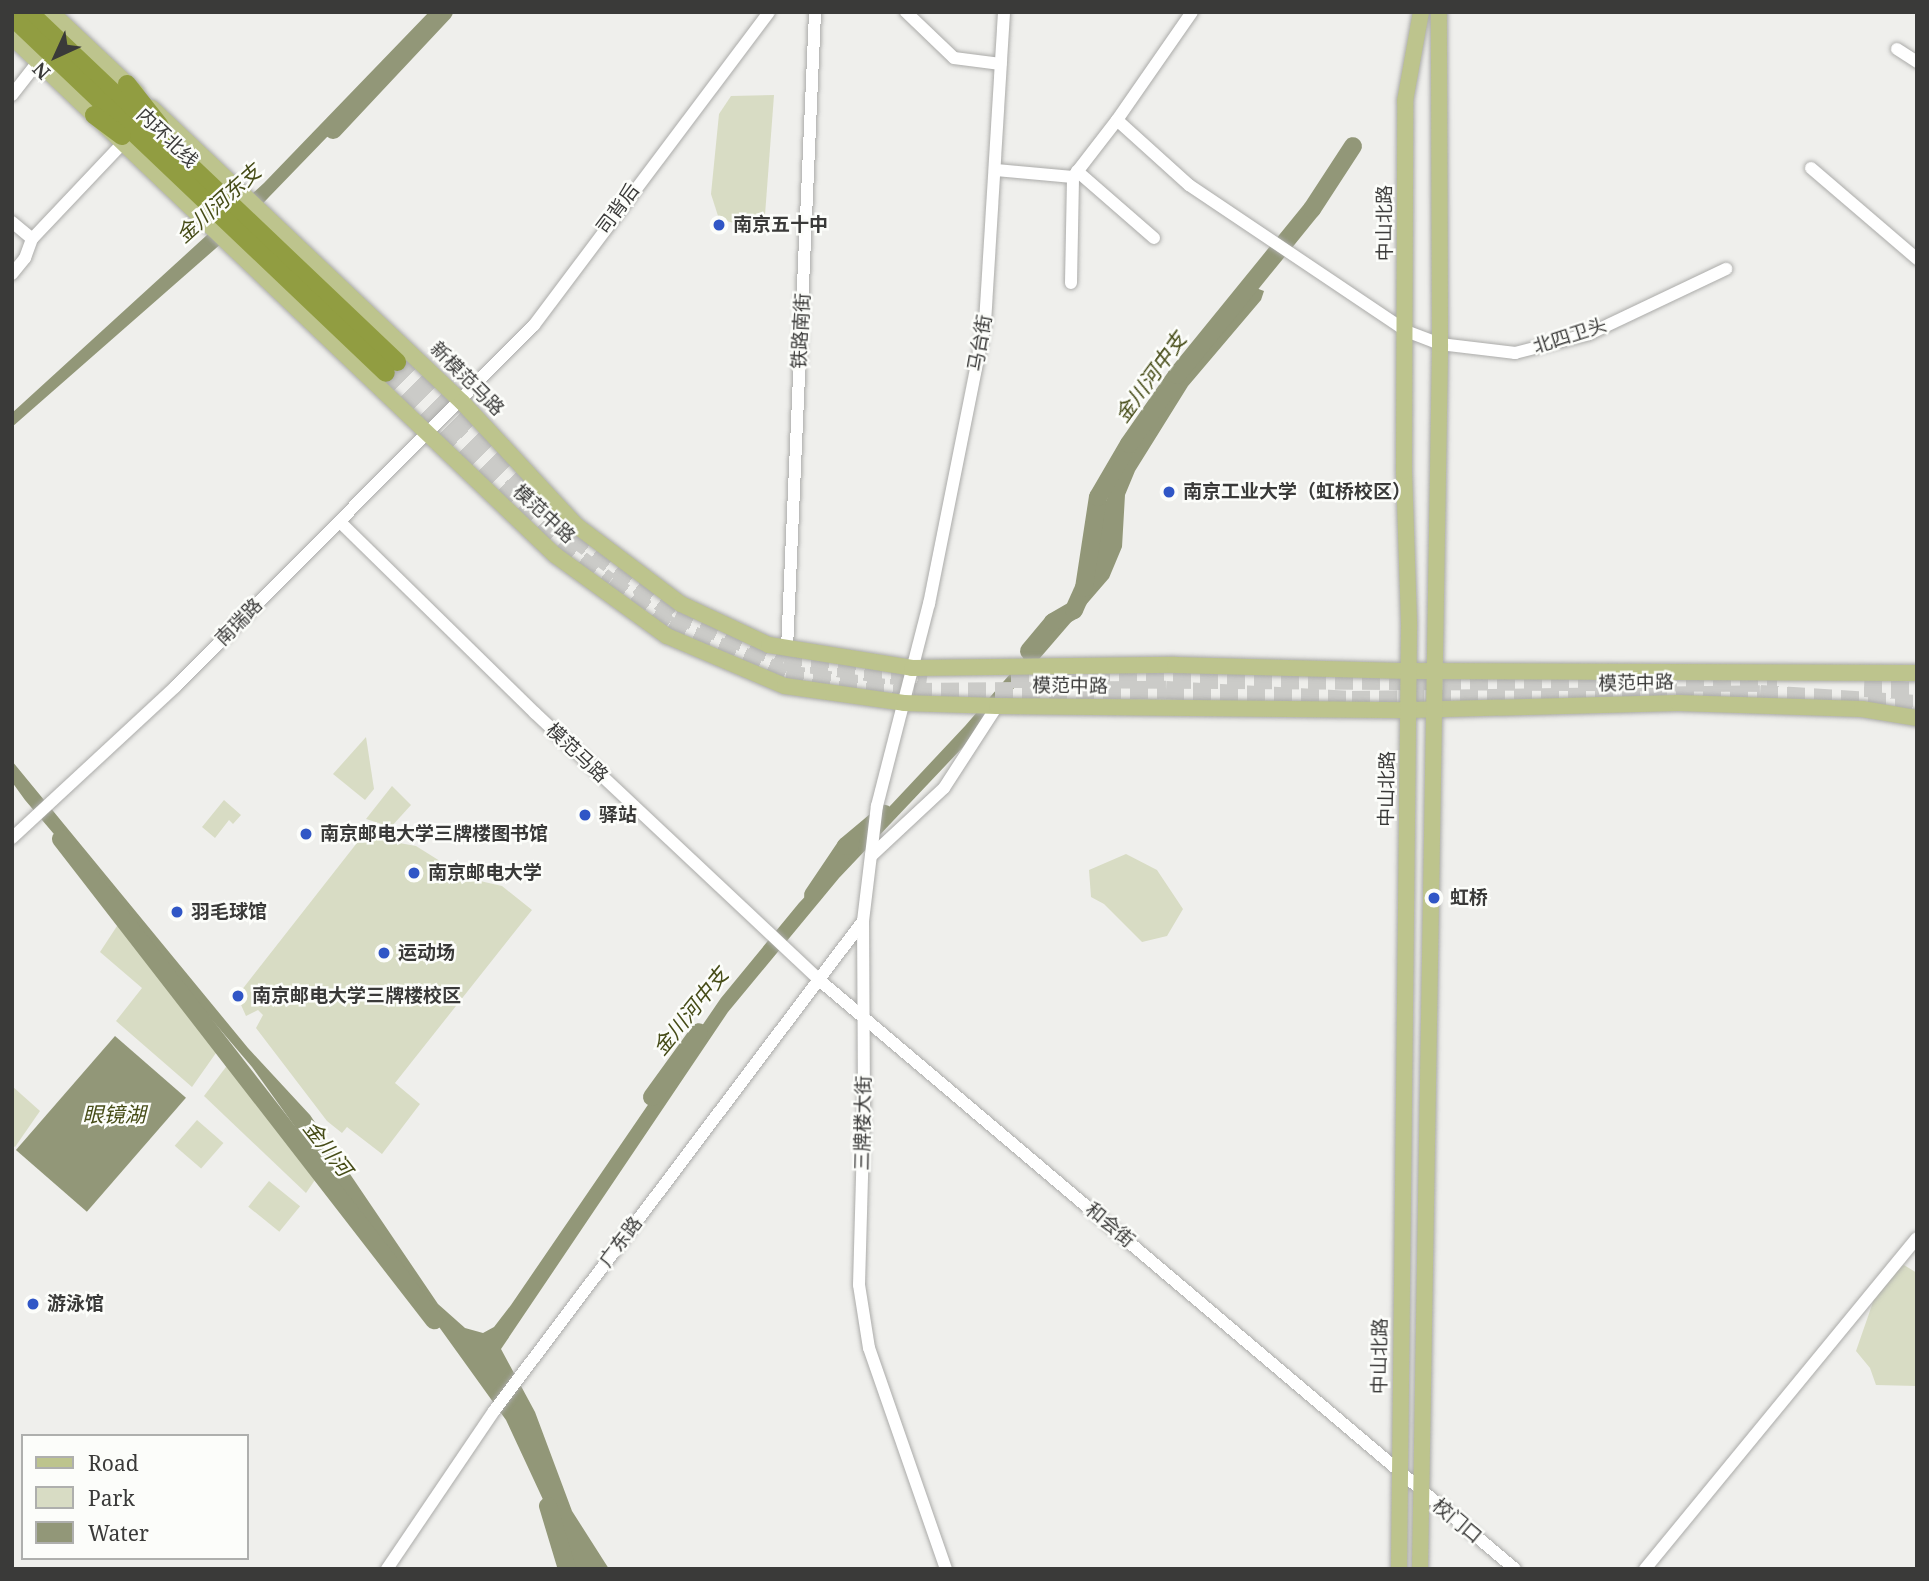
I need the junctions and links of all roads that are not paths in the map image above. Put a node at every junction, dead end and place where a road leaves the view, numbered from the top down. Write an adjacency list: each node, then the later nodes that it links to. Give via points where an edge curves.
1 (29, 12): 25 (highway, 内环北线)
2 (51, 12): 16 (main road)
3 (769, 12): 36 (street, 司背后, via 534,325)
4 (816, 12): 39 (street, 铁路南街)
5 (906, 12): 15 (street, via 954,58)
6 (1004, 12): 15 (street, 马台街)
7 (1192, 12): 19 (street)
8 (1421, 12): 34 (main road, 中山北路, via 1405,101)
9 (1439, 12): 35 (main road)
10 (12, 17): 23 (highway, 内环北线)
11 (12, 37): 14 (main road)
12 (1897, 49): 13 (street)
13 (1917, 62)
14 (37, 63): 17 (street); 18 (main road)
15 (1001, 64): 22 (street, 马台街)
16 (127, 84): 25 (highway)
17 (12, 94)
18 (94, 116): 20 (main road); 23 (highway)
19 (1116, 120): 24 (street); 34 (street, 北四卫头, via 1189,185)
20 (121, 145): 25 (main road); 29 (street)
21 (1811, 168): 30 (street)
22 (996, 170): 24 (street); 40 (street, 马台街, via 985,323)
23 (174, 173): 25 (highway, 内环北线)
24 (1075, 174): 28 (street); 33 (street)
25 (207, 192): 27 (highway, 内环北线); 27 (highway, 内环北线, via 244,241 392,368); 37 (main road, 模范中路, via 243,261)
26 (12, 222): 29 (street)
27 (273, 234): 36 (main road, 新模范马路)
28 (1154, 238)
29 (32, 239): 32 (street)
30 (1917, 259)
31 (1726, 269): 35 (street, 北四卫头, via 1589,334 1515,353)
32 (12, 274)
33 (1071, 283)
34 (1406, 331): 35 (street, 北四卫头); 41 (main road, 中山北路)
35 (1440, 344): 42 (main road)
36 (462, 402): 37 (street, 南瑞路); 39 (main road, 新模范马路, via 588,534 681,604 751,638)
37 (429, 434): 38 (street, 南瑞路); 44 (main road, 模范中路, via 555,555 667,636 785,686)
38 (340, 522): 49 (street, 南瑞路); 52 (street, 模范马路)
39 (787, 649): 40 (main road, 新模范马路)
40 (912, 668): 41 (main road, 模范中路, via 1175,665); 44 (street, 三牌楼大街)
41 (1409, 671): 42 (main road, 模范中路); 47 (main road, 中山北路)
42 (1433, 671): 43 (main road, 模范中路); 46 (main road)
43 (1917, 673)
44 (904, 703): 45 (main road, 模范中路); 50 (street, 三牌楼大街, via 877,806)
45 (997, 706): 47 (main road, 模范中路); 50 (street, via 944,788)
46 (1433, 709): 47 (main road, 模范中路); 48 (main road, 模范中路, via 1766,705 1862,709); 56 (main road)
47 (1409, 710): 55 (main road, 中山北路)
48 (1917, 719)
49 (17, 833)
50 (871, 856): 51 (street, 三牌楼大街)
51 (863, 921): 52 (street, 广东路); 53 (street, 三牌楼大街)
52 (818, 979): 53 (street, 和会街); 57 (street, 广东路, via 495,1411)
53 (864, 1015): 55 (street, 和会街); 58 (street, 三牌楼大街, via 859,1284 869,1348)
54 (1917, 1238): 62 (street)
55 (1399, 1473): 56 (street, 校门口); 59 (main road, 中山北路)
56 (1420, 1490): 60 (main road); 61 (street, 校门口)
57 (387, 1569)
58 (946, 1569)
59 (1399, 1569)
60 (1420, 1569)
61 (1515, 1569)
62 (1645, 1569)

